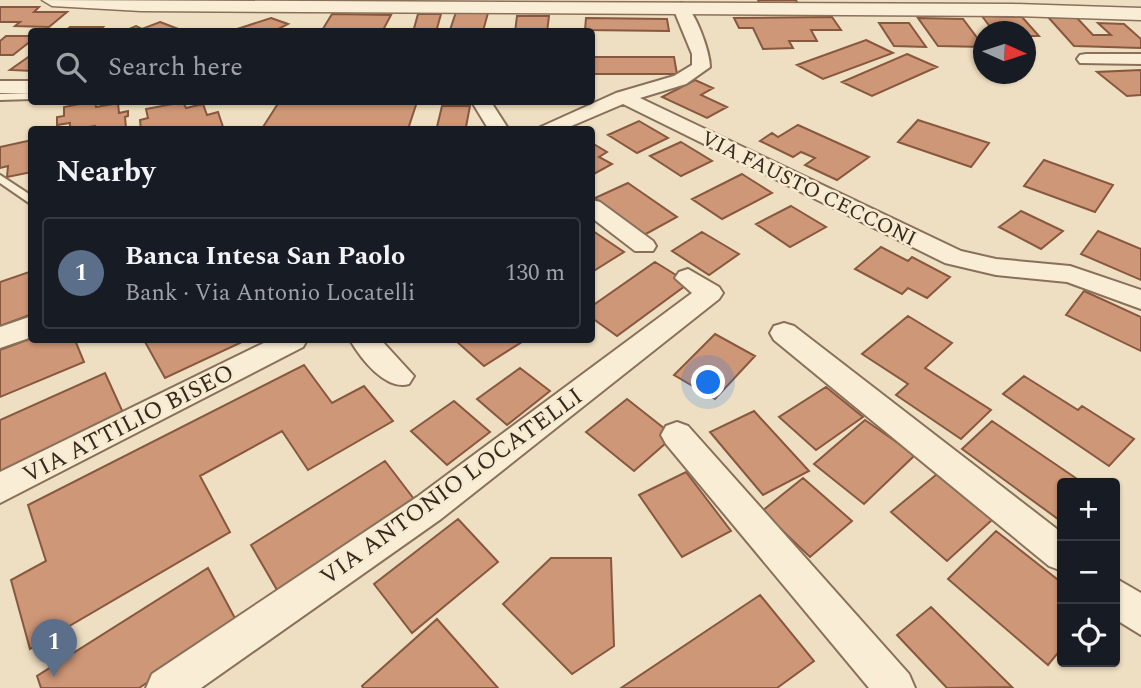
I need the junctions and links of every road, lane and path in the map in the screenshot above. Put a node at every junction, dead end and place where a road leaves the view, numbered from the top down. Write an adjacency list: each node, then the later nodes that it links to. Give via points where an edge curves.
1 (52, 0): 2 (street, via 141,5)
2 (681, 8): 3 (street); 10 (street, via 701,54 701,66 680,80)
3 (1135, 16)
4 (1086, 59): 5 (street)
5 (1141, 59)
6 (0, 87): 7 (street)
7 (28, 87)
8 (28, 96): 9 (lane)
9 (0, 97)
10 (623, 97): 13 (street); 19 (street, VIA FAUSTO CECCONI, via 954,257 983,265 1076,275)
11 (484, 105): 12 (street)
12 (497, 126)
13 (554, 126)
14 (0, 178): 15 (lane)
15 (28, 199)
16 (595, 209): 17 (street)
17 (644, 246)
18 (688, 278): 31 (street, VIA ANTONIO LOCATELLI, via 710,293 429,508)
19 (1141, 300)
20 (28, 328): 22 (street)
21 (784, 333): 28 (street)
22 (0, 338)
23 (287, 343): 27 (street, VIA ATTILIO BISEO)
24 (367, 343): 25 (street)
25 (398, 376)
26 (677, 435): 32 (street)
27 (0, 488)
28 (1057, 550)
29 (1120, 600): 30 (street)
30 (1141, 617)
31 (166, 688)
32 (895, 688)

